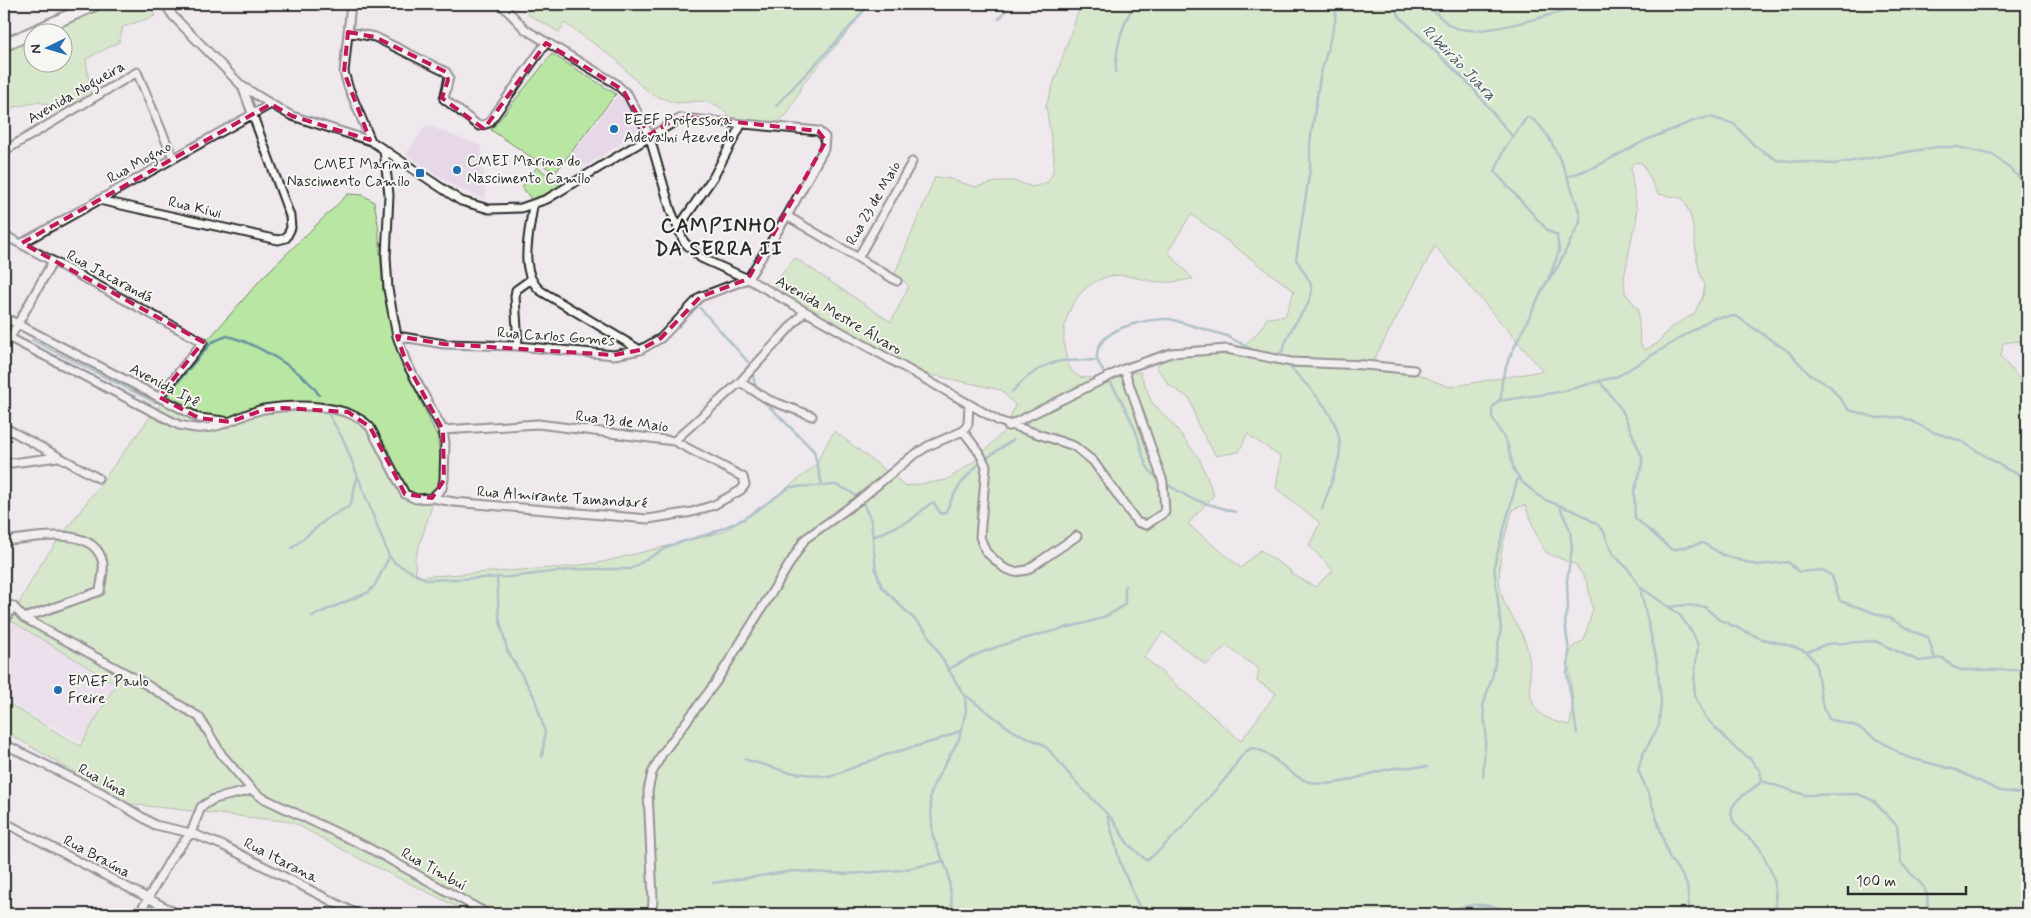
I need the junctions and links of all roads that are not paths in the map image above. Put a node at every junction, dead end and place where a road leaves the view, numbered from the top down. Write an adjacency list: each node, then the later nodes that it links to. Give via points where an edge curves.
1 (96, 4): 7 (main road)
2 (165, 4): 8 (street)
3 (351, 4): 5 (street)
4 (502, 4): 6 (street, Avenida Mestre Álvaro, via 526,30)
5 (348, 32): 6 (street, via 375,37 446,72 449,77 444,99 479,126 489,123); 13 (street, via 344,72)
6 (546, 43): 12 (street, Avenida Mestre Álvaro, via 623,90 634,104)
7 (4, 45)
8 (242, 86): 9 (street); 10 (street)
9 (271, 104): 10 (street, Rua Mogno); 13 (street, via 292,116)
10 (254, 115): 16 (street, Rua Mogno); 18 (street, Rua Kiwi, via 291,220 291,228 284,240)
11 (741, 125): 12 (street, via 688,117 674,120); 20 (street, via 823,134 826,142); 21 (street, via 714,176)
12 (649, 135): 19 (street); 21 (street, Avenida Mestre Álvaro)
13 (371, 141): 15 (street)
14 (4, 150): 16 (street, Avenida Nogueira, via 137,72)
15 (384, 150): 19 (street, via 460,201 488,209 508,210); 32 (street, via 389,206 387,273)
16 (173, 158): 18 (street, Rua Mogno)
17 (912, 162): 24 (street, Rua 23 de Maio)
18 (99, 200): 23 (street, Rua Mogno)
19 (533, 205): 27 (street, via 527,265)
20 (787, 216): 24 (street); 26 (street)
21 (678, 228): 26 (street, Avenida Mestre Álvaro, via 684,242 696,254)
22 (4, 234): 23 (street, Rua Jacarandá)
23 (22, 243): 25 (street, Rua Jacarandá)
24 (858, 258): 28 (street)
25 (53, 261): 31 (street); 39 (street, Rua Jacarandá, via 203,342)
26 (748, 279): 29 (street, Avenida Mestre Álvaro); 35 (street, Rua Carlos Gomes, via 700,297 661,338)
27 (530, 280): 34 (street, via 516,290); 35 (street, via 541,291)
28 (897, 281)
29 (805, 311): 38 (street, Rua 13 de Maio); 40 (street, Avenida Mestre Álvaro)
30 (4, 317): 31 (street, Avenida Ipê)
31 (17, 324): 33 (street); 39 (street, Avenida Ipê)
32 (397, 336): 34 (street, Rua Carlos Gomes, via 444,344); 47 (street, via 406,362)
33 (7, 337): 46 (street, Avenida Ipê, via 168,420)
34 (518, 346): 35 (street, Rua Carlos Gomes, via 614,355)
35 (640, 350)
36 (1124, 369): 37 (street, via 1171,352 1218,348 1291,362); 44 (street); 44 (street, Avenida Mestre Álvaro, via 1164,487 1165,512 1151,523 1138,522 1093,461 1074,446)
37 (1414, 370)
38 (740, 382): 41 (street, via 769,400); 49 (street, Rua 13 de Maio)
39 (159, 397): 42 (street, Avenida Ipê)
40 (969, 404): 44 (street, Avenida Mestre Álvaro); 48 (street, via 968,424)
41 (812, 416)
42 (200, 418): 43 (street, Avenida Ipê); 46 (street)
43 (230, 422): 46 (street, Avenida Ipê); 53 (street, via 277,408 348,412 370,427 405,494 416,499)
44 (1008, 426)
45 (4, 427): 50 (street)
46 (202, 428)
47 (443, 430): 49 (street, Rua 13 de Maio, via 538,424); 53 (street, via 444,480 442,488)
48 (963, 431): 54 (street, via 986,466 980,537 986,552 1004,568 1014,572 1027,570); 69 (street, via 928,446 801,544 716,682 662,754 652,773 648,791)
49 (674, 440): 53 (street, Rua Almirante Tamandaré, via 739,475 745,485 714,505 648,519)
50 (58, 457): 51 (street); 52 (street)
51 (4, 464)
52 (98, 478)
53 (432, 498)
54 (1077, 536)
55 (4, 540): 58 (street, via 62,534 95,547 103,564 100,591)
56 (4, 604): 57 (street)
57 (12, 606): 58 (street, Rua Timbuí); 59 (street)
58 (24, 618): 61 (street, Rua Timbuí, via 199,717 222,755)
59 (4, 624)
60 (4, 744): 63 (street, Rua Iúna, via 154,824)
61 (252, 790): 63 (street, via 214,799 201,807); 68 (street, Rua Timbuí, via 367,847)
62 (4, 822): 64 (street, Rua Braúna)
63 (190, 833): 64 (street); 67 (street, Rua Itarana, via 224,846)
64 (148, 898): 65 (street); 66 (street, Rua Braúna)
65 (139, 914)
66 (178, 914)
67 (357, 914)
68 (488, 914)
69 (652, 914)

